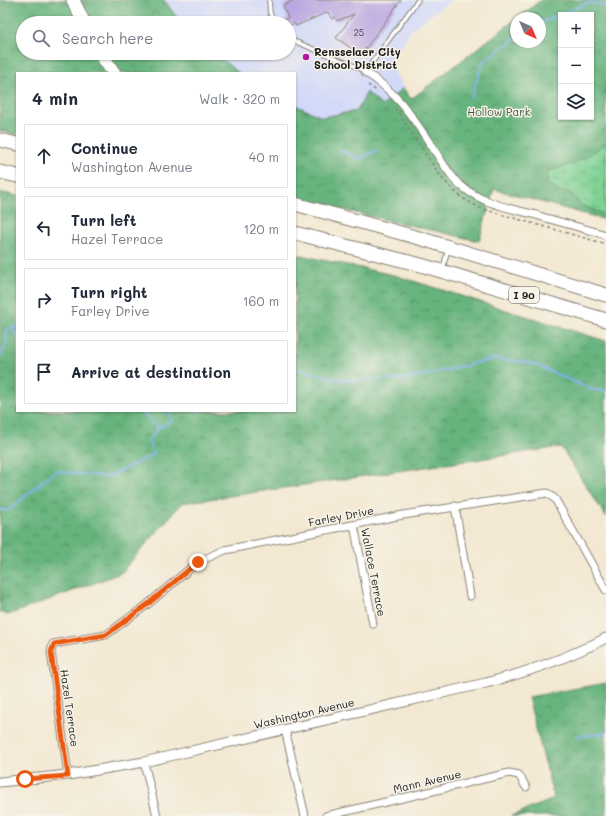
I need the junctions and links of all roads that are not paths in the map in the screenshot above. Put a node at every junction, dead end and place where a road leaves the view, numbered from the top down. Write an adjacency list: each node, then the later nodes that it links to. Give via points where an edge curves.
1 (73, 0): 4 (highway)
2 (269, 0): 5 (lane)
3 (418, 0): 9 (lane)
4 (81, 16)
5 (272, 16)
6 (296, 42): 9 (lane)
7 (105, 60): 8 (highway)
8 (113, 72)
9 (365, 72): 18 (street, via 399,100 447,170 468,191 497,204)
10 (0, 140): 11 (highway)
11 (16, 144)
12 (0, 172): 13 (highway)
13 (16, 176)
14 (296, 196): 16 (highway)
15 (296, 204): 16 (highway, I 90)
16 (381, 227): 19 (highway, I 90)
17 (296, 233): 20 (highway, I 90)
18 (606, 235)
19 (449, 247): 20 (lane); 21 (highway, I 90)
20 (442, 271): 22 (highway, I 90)
21 (606, 295)
22 (606, 320)
23 (455, 506): 24 (street, Farley Drive); 25 (street, Farley Drive, via 547,493 551,495); 26 (street)
24 (354, 525): 27 (street, Wallace Terrace); 29 (street, Farley Drive, via 225,550 198,562 106,635)
25 (606, 590)
26 (470, 596)
27 (373, 624)
28 (606, 638): 30 (street, Washington Avenue, via 564,658 518,674)
29 (54, 644): 32 (street, Hazel Terrace, via 51,652)
30 (285, 729): 31 (street, Washington Avenue); 36 (street)
31 (144, 762): 32 (street, Washington Avenue); 35 (street)
32 (68, 776): 33 (street, Washington Avenue)
33 (0, 782)
34 (526, 787): 37 (street, Mann Avenue, via 519,775 509,773)
35 (157, 816)
36 (305, 816)
37 (326, 816)

